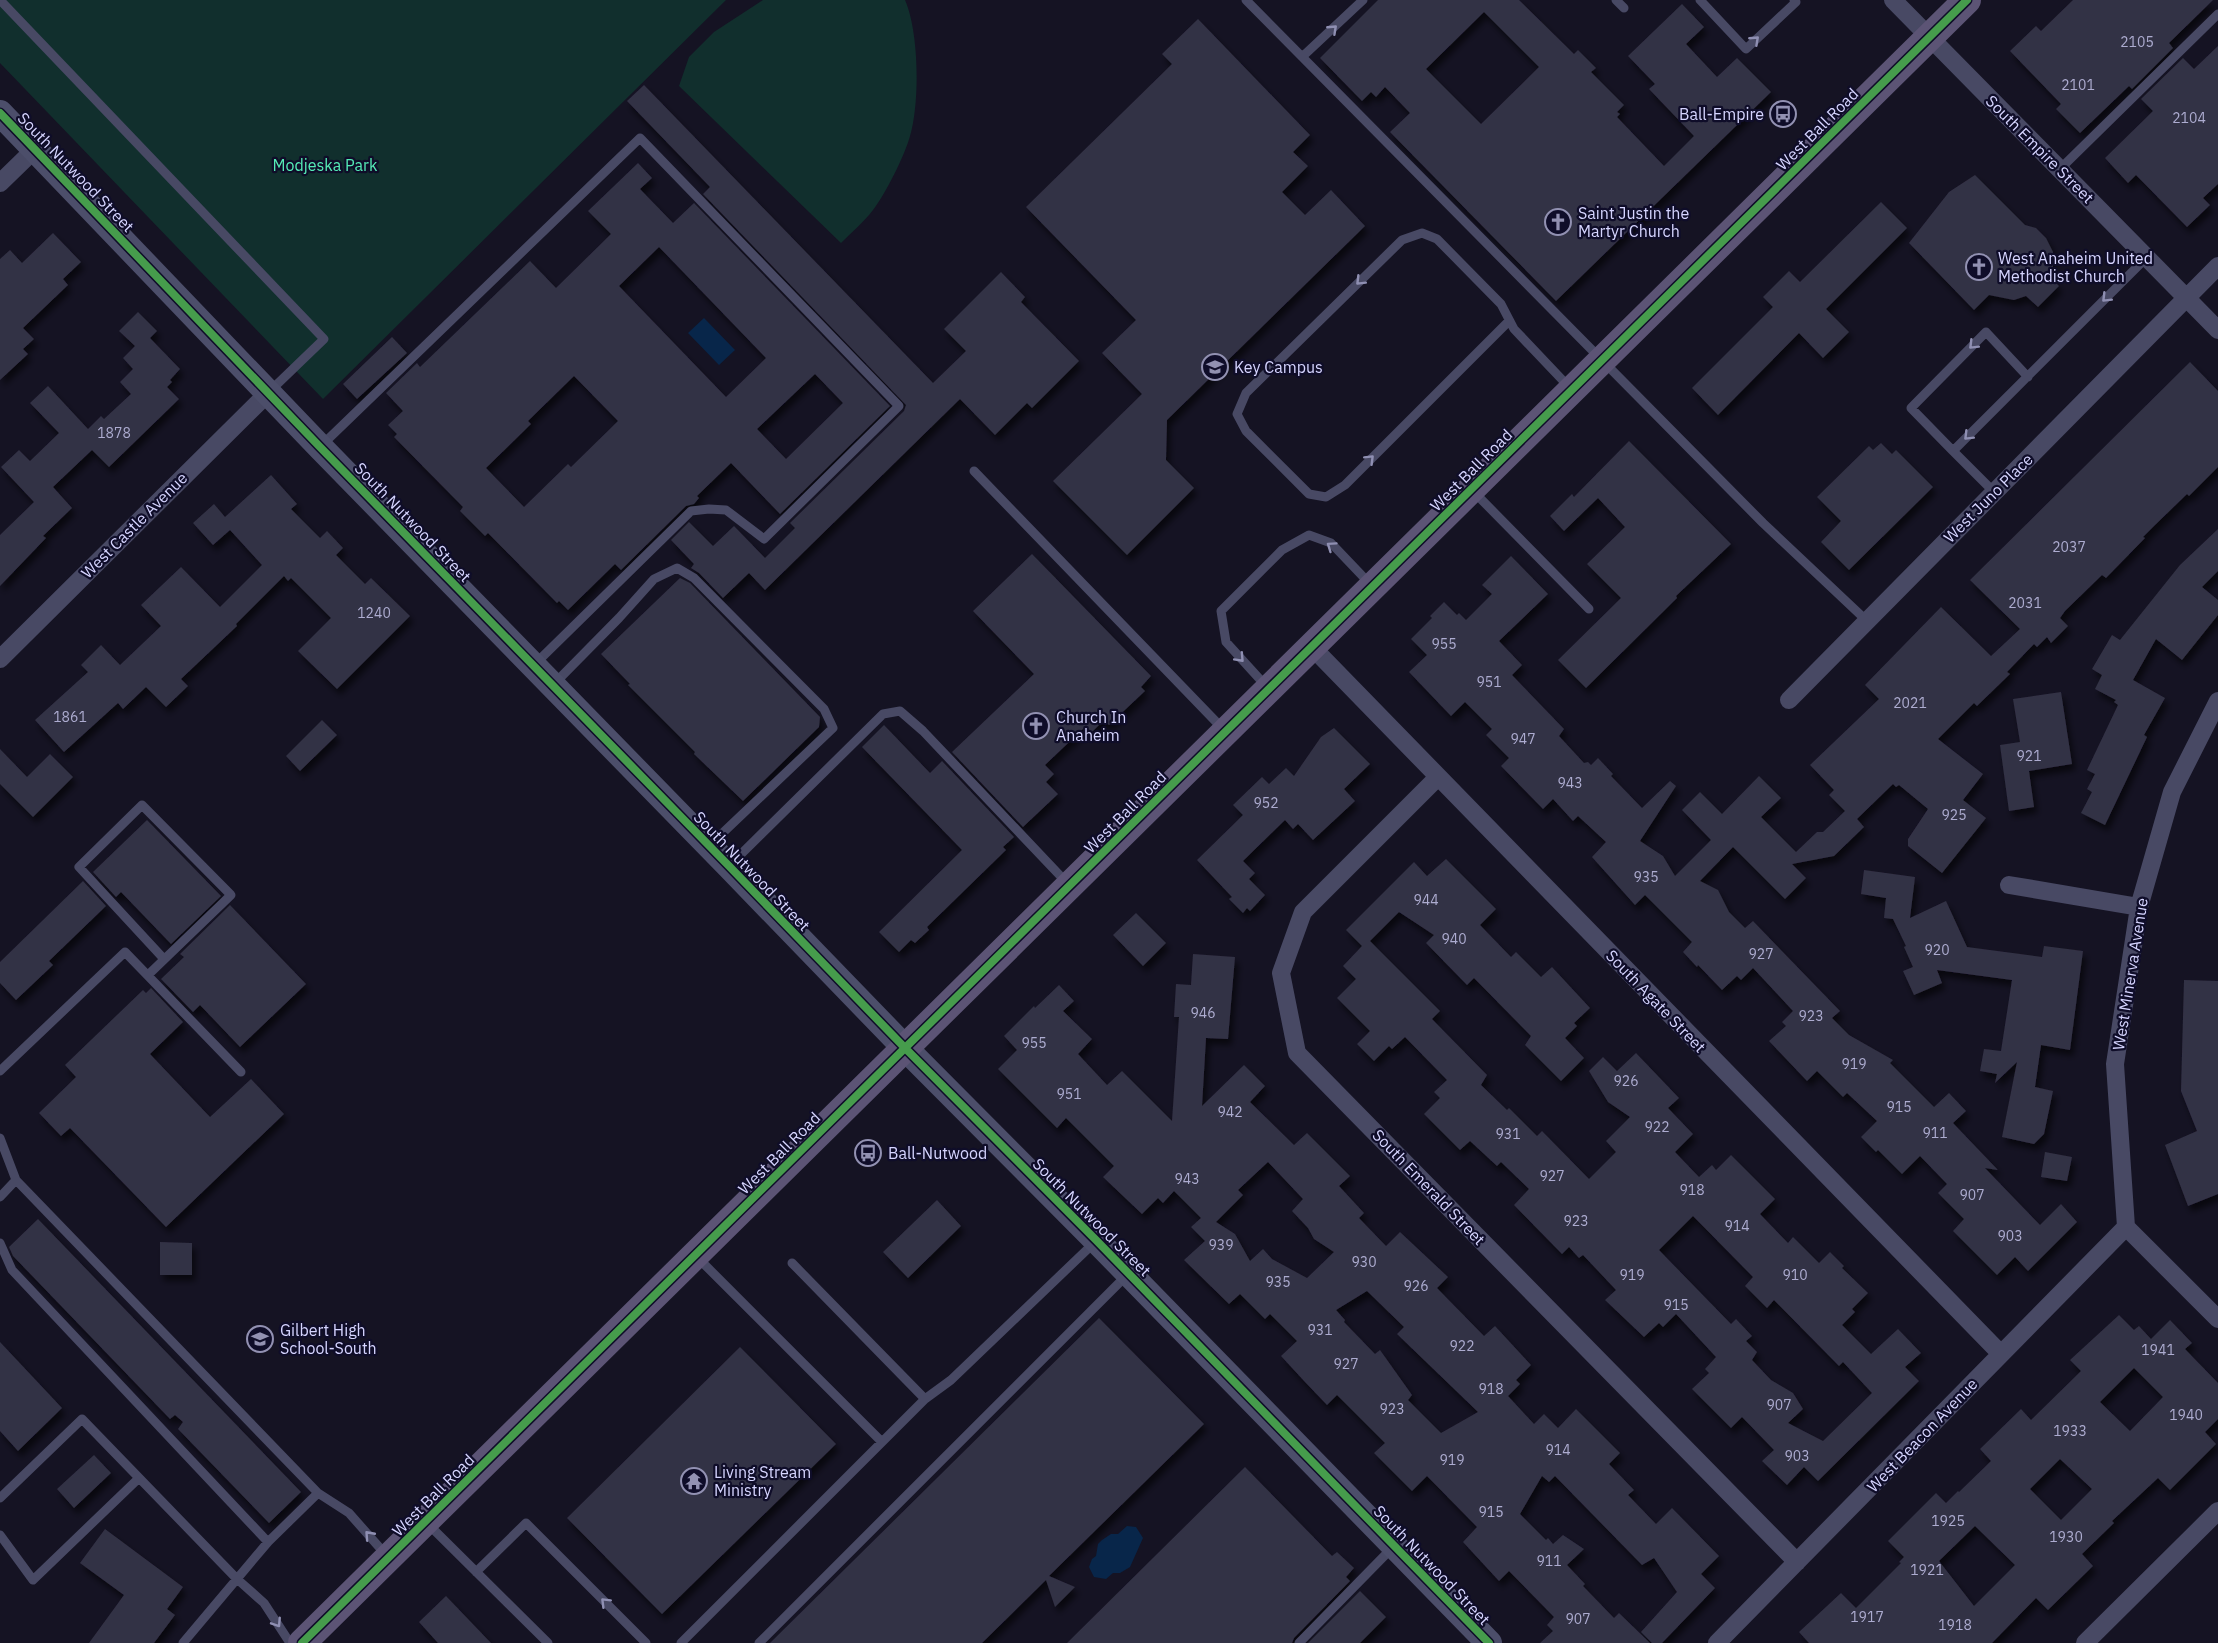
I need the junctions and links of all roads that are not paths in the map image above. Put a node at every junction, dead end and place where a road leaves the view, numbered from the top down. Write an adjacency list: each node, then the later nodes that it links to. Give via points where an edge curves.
1 (0, 0): 25 (lane, via 324,339)
2 (1246, 0): 12 (lane)
3 (1363, 0): 12 (lane, one-way to 3)
4 (1616, 0): 9 (lane)
5 (1700, 0): 6 (lane, one-way to 6, via 1746,49)
6 (1794, 0)
7 (1893, 0): 11 (street, South Empire Street)
8 (1967, 0): 11 (main road, West Ball Road)
9 (1624, 8)
10 (2218, 14): 15 (lane)
11 (1929, 38): 15 (street, South Empire Street); 22 (main road, West Ball Road)
12 (1302, 57): 22 (lane)
13 (0, 113): 14 (street, South Nutwood Street)
14 (35, 149): 16 (street); 25 (street, South Nutwood Street)
15 (2060, 169): 17 (street, South Empire Street)
16 (0, 183)
17 (2147, 256): 19 (street, South Empire Street); 23 (lane, one-way to 23)
18 (2218, 266): 19 (street, West Juno Place)
19 (2187, 297): 21 (street, South Empire Street); 30 (street, West Juno Place)
20 (1509, 321): 20 (lane, one-way to 20, via 1501,304 1437,239 1422,233 1402,240 1246,393 1237,414 1246,431 1309,494 1326,497 1344,484); 24 (lane)
21 (2218, 330)
22 (1602, 360): 24 (main road, West Ball Road); 33 (lane, via 1763,523)
23 (2028, 377): 27 (lane, one-way to 27); 27 (lane, one-way to 27, via 1986,332 1911,408)
24 (1572, 390): 29 (main road, West Ball Road)
25 (269, 392): 26 (street, South Nutwood Street); 35 (street, West Castle Avenue)
26 (320, 447): 36 (street, South Nutwood Street); 36 (lane, via 640,138 899,406 764,538 726,510 691,511)
27 (1953, 452): 30 (lane)
28 (974, 471): 41 (lane)
29 (1471, 490): 31 (main road, West Ball Road); 32 (lane)
30 (1994, 492): 33 (street, West Juno Place)
31 (1373, 586): 34 (main road, West Ball Road); 38 (lane, one-way to 38, via 1331,543 1309,535 1282,550 1221,612 1226,642)
32 (1589, 609)
33 (1867, 621): 39 (street, West Juno Place)
34 (1312, 647): 38 (main road, West Ball Road); 42 (street, South Agate Street)
35 (0, 659)
36 (534, 665): 37 (street, South Nutwood Street)
37 (553, 685): 43 (street, South Nutwood Street); 43 (lane, via 654,579 677,568 694,578 824,709 833,728)
38 (1269, 689): 41 (main road, West Ball Road)
39 (1789, 700)
40 (2218, 701): 47 (street, West Minerva Avenue, via 2172,792)
41 (1226, 732): 45 (main road, West Ball Road)
42 (1437, 777): 63 (street, South Agate Street); 75 (street, South Emerald Street, via 1304,912 1281,973 1297,1053)
43 (709, 845): 44 (street, South Nutwood Street)
44 (729, 866): 45 (lane, via 883,714 900,711); 50 (street, South Nutwood Street)
45 (1070, 885): 50 (main road, West Ball Road)
46 (2009, 885): 47 (street)
47 (2139, 907): 56 (street, West Minerva Avenue, via 2115,1064)
48 (164, 959): 48 (lane, via 231,895 142,805 79,867); 49 (lane)
49 (148, 975): 51 (lane, via 125,952); 52 (lane)
50 (904, 1048): 57 (street, South Nutwood Street); 59 (main road, West Ball Road)
51 (0, 1071)
52 (241, 1072)
53 (0, 1138): 54 (lane)
54 (16, 1180): 55 (lane); 67 (lane)
55 (0, 1197)
56 (2126, 1227): 62 (street); 63 (street, West Beacon Avenue)
57 (1096, 1240): 61 (street, South Nutwood Street); 64 (lane, via 951,1380)
58 (0, 1243): 72 (lane, via 12,1270)
59 (695, 1256): 65 (lane); 70 (main road, West Ball Road)
60 (792, 1263): 64 (lane)
61 (1129, 1274): 73 (street, South Nutwood Street); 84 (lane)
62 (2218, 1319)
63 (2001, 1354): 75 (street, West Beacon Avenue)
64 (925, 1399): 65 (lane)
65 (882, 1442): 83 (lane)
66 (139, 1478): 68 (lane, via 82,1419); 71 (lane, via 33,1580); 77 (lane)
67 (318, 1493): 72 (lane); 74 (lane, one-way to 67, via 349,1512)
68 (0, 1498)
69 (2218, 1511): 88 (street)
70 (425, 1522): 74 (main road, West Ball Road); 76 (lane)
71 (0, 1535)
72 (268, 1542): 77 (lane)
73 (1395, 1546): 85 (lane); 86 (street, South Nutwood Street)
74 (389, 1558): 80 (main road, West Ball Road)
75 (1797, 1562): 87 (street, West Beacon Avenue)
76 (476, 1572): 81 (lane); 82 (lane, one-way to 76, via 526,1523)
77 (237, 1579): 78 (lane); 79 (lane, one-way to 79, via 264,1603)
78 (183, 1643)
79 (290, 1643)
80 (302, 1643)
81 (548, 1643)
82 (646, 1643)
83 (681, 1643)
84 (759, 1643)
85 (1299, 1643)
86 (1489, 1643)
87 (1718, 1643)
88 (2085, 1643)

